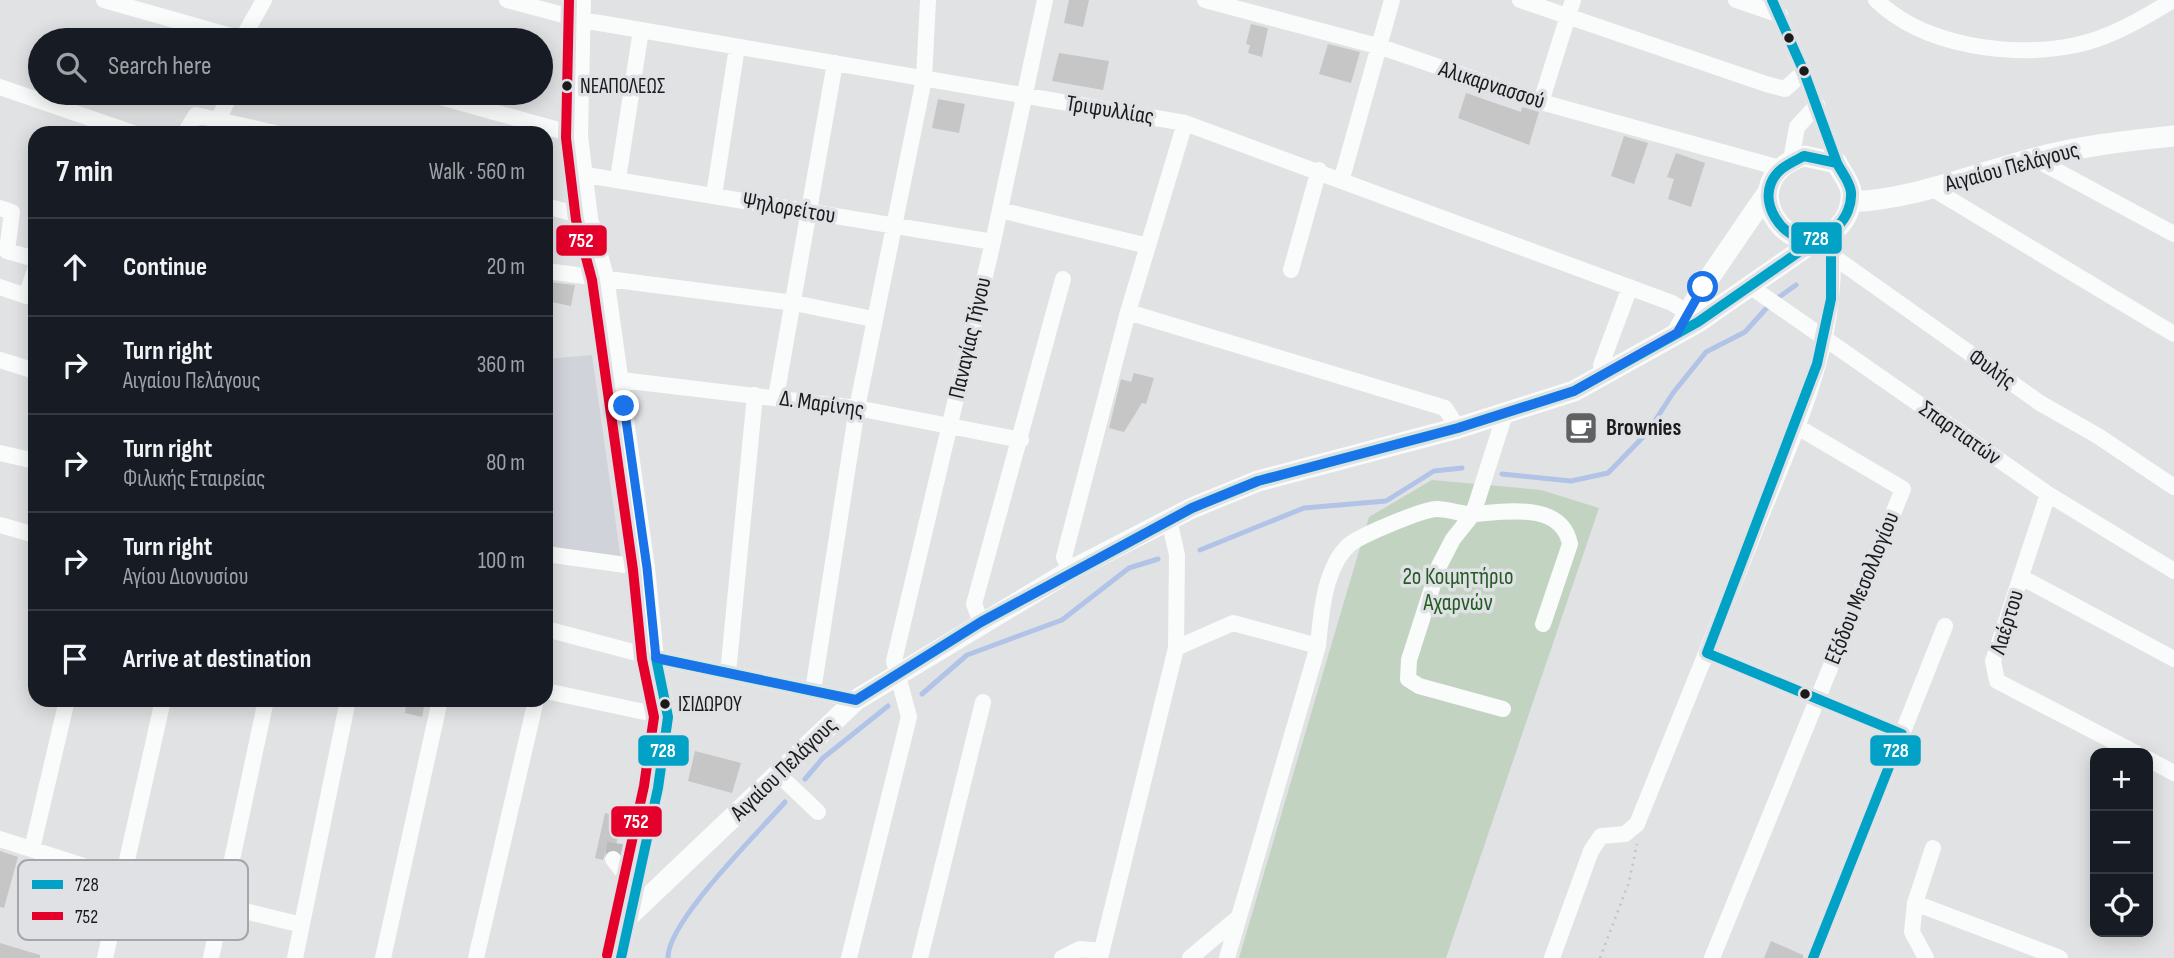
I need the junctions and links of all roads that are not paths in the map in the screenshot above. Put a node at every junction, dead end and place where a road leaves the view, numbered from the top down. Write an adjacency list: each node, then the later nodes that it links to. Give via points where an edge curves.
1 (104, 0): 18 (street)
2 (264, 0): 19 (street)
3 (507, 0): 17 (street, Τριφυλλίας)
4 (583, 0): 17 (street)
5 (928, 0): 25 (street)
6 (1045, 0): 27 (street, Παναγίας Τήνου)
7 (1205, 0): 22 (street, Αλικαρνασσού)
8 (1392, 0): 22 (street)
9 (1520, 0): 16 (street)
10 (1573, 0): 16 (street)
11 (1736, 0): 15 (street)
12 (1772, 0): 15 (street)
13 (1876, 0): 14 (street, via 1928,32 1978,46 2031,51 2078,45 2138,21)
14 (2174, 0)
15 (1780, 15): 24 (street)
16 (1567, 17): 24 (street, via 1785,89); 29 (street)
17 (582, 20): 20 (street, Τριφυλλίας); 42 (street)
18 (202, 28)
19 (250, 28)
20 (641, 30): 21 (street, Τριφυλλίας); 49 (street)
21 (737, 47): 23 (street, Τριφυλλίας); 52 (street)
22 (1381, 47): 29 (street, Αλικαρνασσού); 48 (street)
23 (835, 63): 25 (street, Τριφυλλίας); 57 (street)
24 (1804, 72): 33 (street)
25 (924, 79): 27 (street, Τριφυλλίας); 59 (street)
26 (0, 87): 28 (street)
27 (1025, 96): 35 (street, Τριφυλλίας); 56 (street, Παναγίας Τήνου)
28 (28, 97)
29 (1541, 102): 45 (street, Αλικαρνασσού)
30 (52, 105): 36 (street)
31 (225, 105): 34 (street)
32 (469, 105): 39 (street)
33 (1817, 105): 44 (street); 45 (street, via 1797,127)
34 (219, 118): 37 (street, via 196,115); 38 (street)
35 (1185, 122): 46 (street, Τριφυλλίας); 63 (street)
36 (113, 126)
37 (189, 126)
38 (249, 126)
39 (544, 126)
40 (553, 128): 42 (street)
41 (2174, 135): 43 (main road, Αιγαίου Πελάγους)
42 (580, 136): 47 (street)
43 (2033, 158): 50 (main road, Αιγαίου Πελάγους); 60 (street)
44 (1836, 163): 45 (main road, via 1816,157); 53 (main road, via 1846,178)
45 (1785, 164): 51 (main road)
46 (1319, 170): 48 (street, Τριφυλλίας); 66 (street)
47 (586, 175): 49 (street, Ψηλορείτου); 58 (street)
48 (1342, 178): 71 (street, Τριφυλλίας)
49 (618, 179): 52 (street, Ψηλορείτου)
50 (1933, 189): 53 (main road, Αιγαίου Πελάγους, via 1887,200); 79 (street)
51 (1769, 192): 61 (main road, via 1773,218 1782,229 1803,238); 76 (main road)
52 (714, 195): 57 (street, Ψηλορείτου)
53 (1851, 202): 61 (main road, via 1848,214)
54 (0, 208): 64 (street, via 12,212 7,251)
55 (553, 208): 58 (street)
56 (1000, 210): 62 (street, Παναγίας Τήνου); 63 (street)
57 (807, 211): 59 (street, Ψηλορείτου); 74 (street)
58 (590, 218): 68 (street)
59 (894, 227): 62 (street, Ψηλορείτου); 77 (street)
60 (2174, 234)
61 (1825, 235): 65 (street); 72 (main road, Αιγαίου Πελάγους)
62 (993, 242): 89 (street, Παναγίας Τήνου)
63 (1148, 246): 75 (street)
64 (28, 257)
65 (1834, 257): 80 (street); 95 (street, Φυλής, via 2040,403)
66 (1290, 270)
67 (553, 272): 68 (street)
68 (606, 277): 74 (street, via 614,282); 84 (street)
69 (1063, 279): 92 (street)
70 (0, 287): 73 (street, via 26,296)
71 (1630, 287): 76 (street, Τριφυλλίας); 83 (street, via 1601,365)
72 (1751, 287): 78 (main road, Αιγαίου Πελάγους); 80 (street, Σπαρτιατών)
73 (28, 290)
74 (794, 303): 77 (street); 86 (street)
75 (1128, 312): 91 (street, via 1444,408); 103 (street, via 1064,557)
76 (1688, 313): 78 (main road)
77 (873, 319): 87 (street)
78 (1677, 333): 83 (main road, Αιγαίου Πελάγους)
79 (2174, 334)
80 (1826, 340): 90 (street); 96 (street, Σπαρτιατών)
81 (0, 360): 82 (street)
82 (28, 369)
83 (1606, 374): 88 (main road, Αιγαίου Πελάγους, via 1574,391)
84 (621, 380): 85 (street, Δ. Μαρίνης); 102 (street)
85 (755, 395): 86 (street, Δ. Μαρίνης); 115 (street)
86 (776, 397): 87 (street, Δ. Μαρίνης)
87 (857, 408): 89 (street, Δ. Μαρίνης); 117 (street)
88 (1505, 414): 91 (main road, Αιγαίου Πελάγους); 97 (street)
89 (949, 424): 92 (street, Δ. Μαρίνης); 116 (street, Παναγίας Τήνου, via 894,661)
90 (1796, 426): 112 (street); 119 (street, Εξόδου Μεσολλογίου, via 1903,489)
91 (1458, 428): 98 (main road, Αιγαίου Πελάγους, via 1258,481)
92 (1021, 440): 106 (street, via 974,604)
93 (0, 453): 94 (street)
94 (28, 459)
95 (2174, 486)
96 (2048, 494): 104 (street, Σπαρτιατών); 105 (street, Λαέρτου)
97 (1473, 514): 107 (street, via 1523,510 1559,523 1568,534 1570,544); 110 (street, via 1436,509 1364,535 1347,547 1333,571 1322,607); 128 (street, via 1440,566 1409,660 1408,679)
98 (1168, 520): 103 (main road, Αιγαίου Πελάγους); 111 (street, via 1177,555)
99 (0, 525): 100 (street)
100 (28, 532)
101 (553, 555): 102 (street)
102 (647, 568): 113 (street)
103 (1070, 571): 106 (main road, Αιγαίου Πελάγους)
104 (2174, 571)
105 (2021, 577): 114 (street); 131 (street, Λαέρτου, via 1993,661 1997,681)
106 (981, 622): 116 (main road, Αιγαίου Πελάγους)
107 (1543, 624)
108 (1945, 626): 130 (street)
109 (553, 631): 113 (street)
110 (1318, 646): 111 (street, via 1233,624); 149 (street)
111 (1176, 648): 153 (street)
112 (1707, 653): 119 (street); 165 (street, via 1637,824 1625,834 1601,836 1591,851)
113 (656, 658): 115 (street); 129 (street)
114 (2174, 659)
115 (728, 673): 117 (street)
116 (896, 675): 120 (main road, Αιγαίου Πελάγους); 160 (street, via 909,717)
117 (813, 691): 120 (street)
118 (553, 692): 129 (street)
119 (1816, 699): 130 (street); 166 (street, Εξόδου Μεσολλογίου)
120 (856, 700): 134 (main road, Αιγαίου Πελάγους)
121 (983, 702): 161 (street)
122 (64, 707): 140 (street)
123 (161, 707): 143 (street)
124 (265, 707): 144 (street)
125 (347, 707): 150 (street)
126 (438, 707): 157 (street)
127 (534, 707): 158 (street)
128 (1503, 709)
129 (668, 717): 135 (street)
130 (1902, 734): 167 (street)
131 (2126, 748)
132 (2153, 762): 133 (street)
133 (2174, 773)
134 (778, 775): 136 (street); 148 (main road, Αιγαίου Πελάγους)
135 (654, 807): 137 (street); 145 (street)
136 (818, 812)
137 (620, 827)
138 (0, 839): 140 (street)
139 (1933, 848): 146 (street)
140 (32, 849): 142 (street)
141 (613, 859): 145 (street)
142 (66, 860)
143 (125, 860)
144 (233, 860)
145 (637, 890): 148 (street)
146 (1914, 903): 168 (street, via 1912,932); 169 (street)
147 (248, 911): 150 (street)
148 (631, 914): 159 (street)
149 (1239, 917): 163 (street); 164 (street)
150 (302, 925): 156 (street)
151 (109, 940): 154 (street)
152 (215, 940): 155 (street)
153 (1101, 955): 162 (street, via 1080,949)
154 (105, 958)
155 (211, 958)
156 (295, 958)
157 (383, 958)
158 (476, 958)
159 (621, 958)
160 (849, 958)
161 (920, 958)
162 (1062, 958)
163 (1190, 958)
164 (1227, 958)
165 (1552, 958)
166 (1712, 958)
167 (1813, 958)
168 (1926, 958)
169 (2060, 958)

